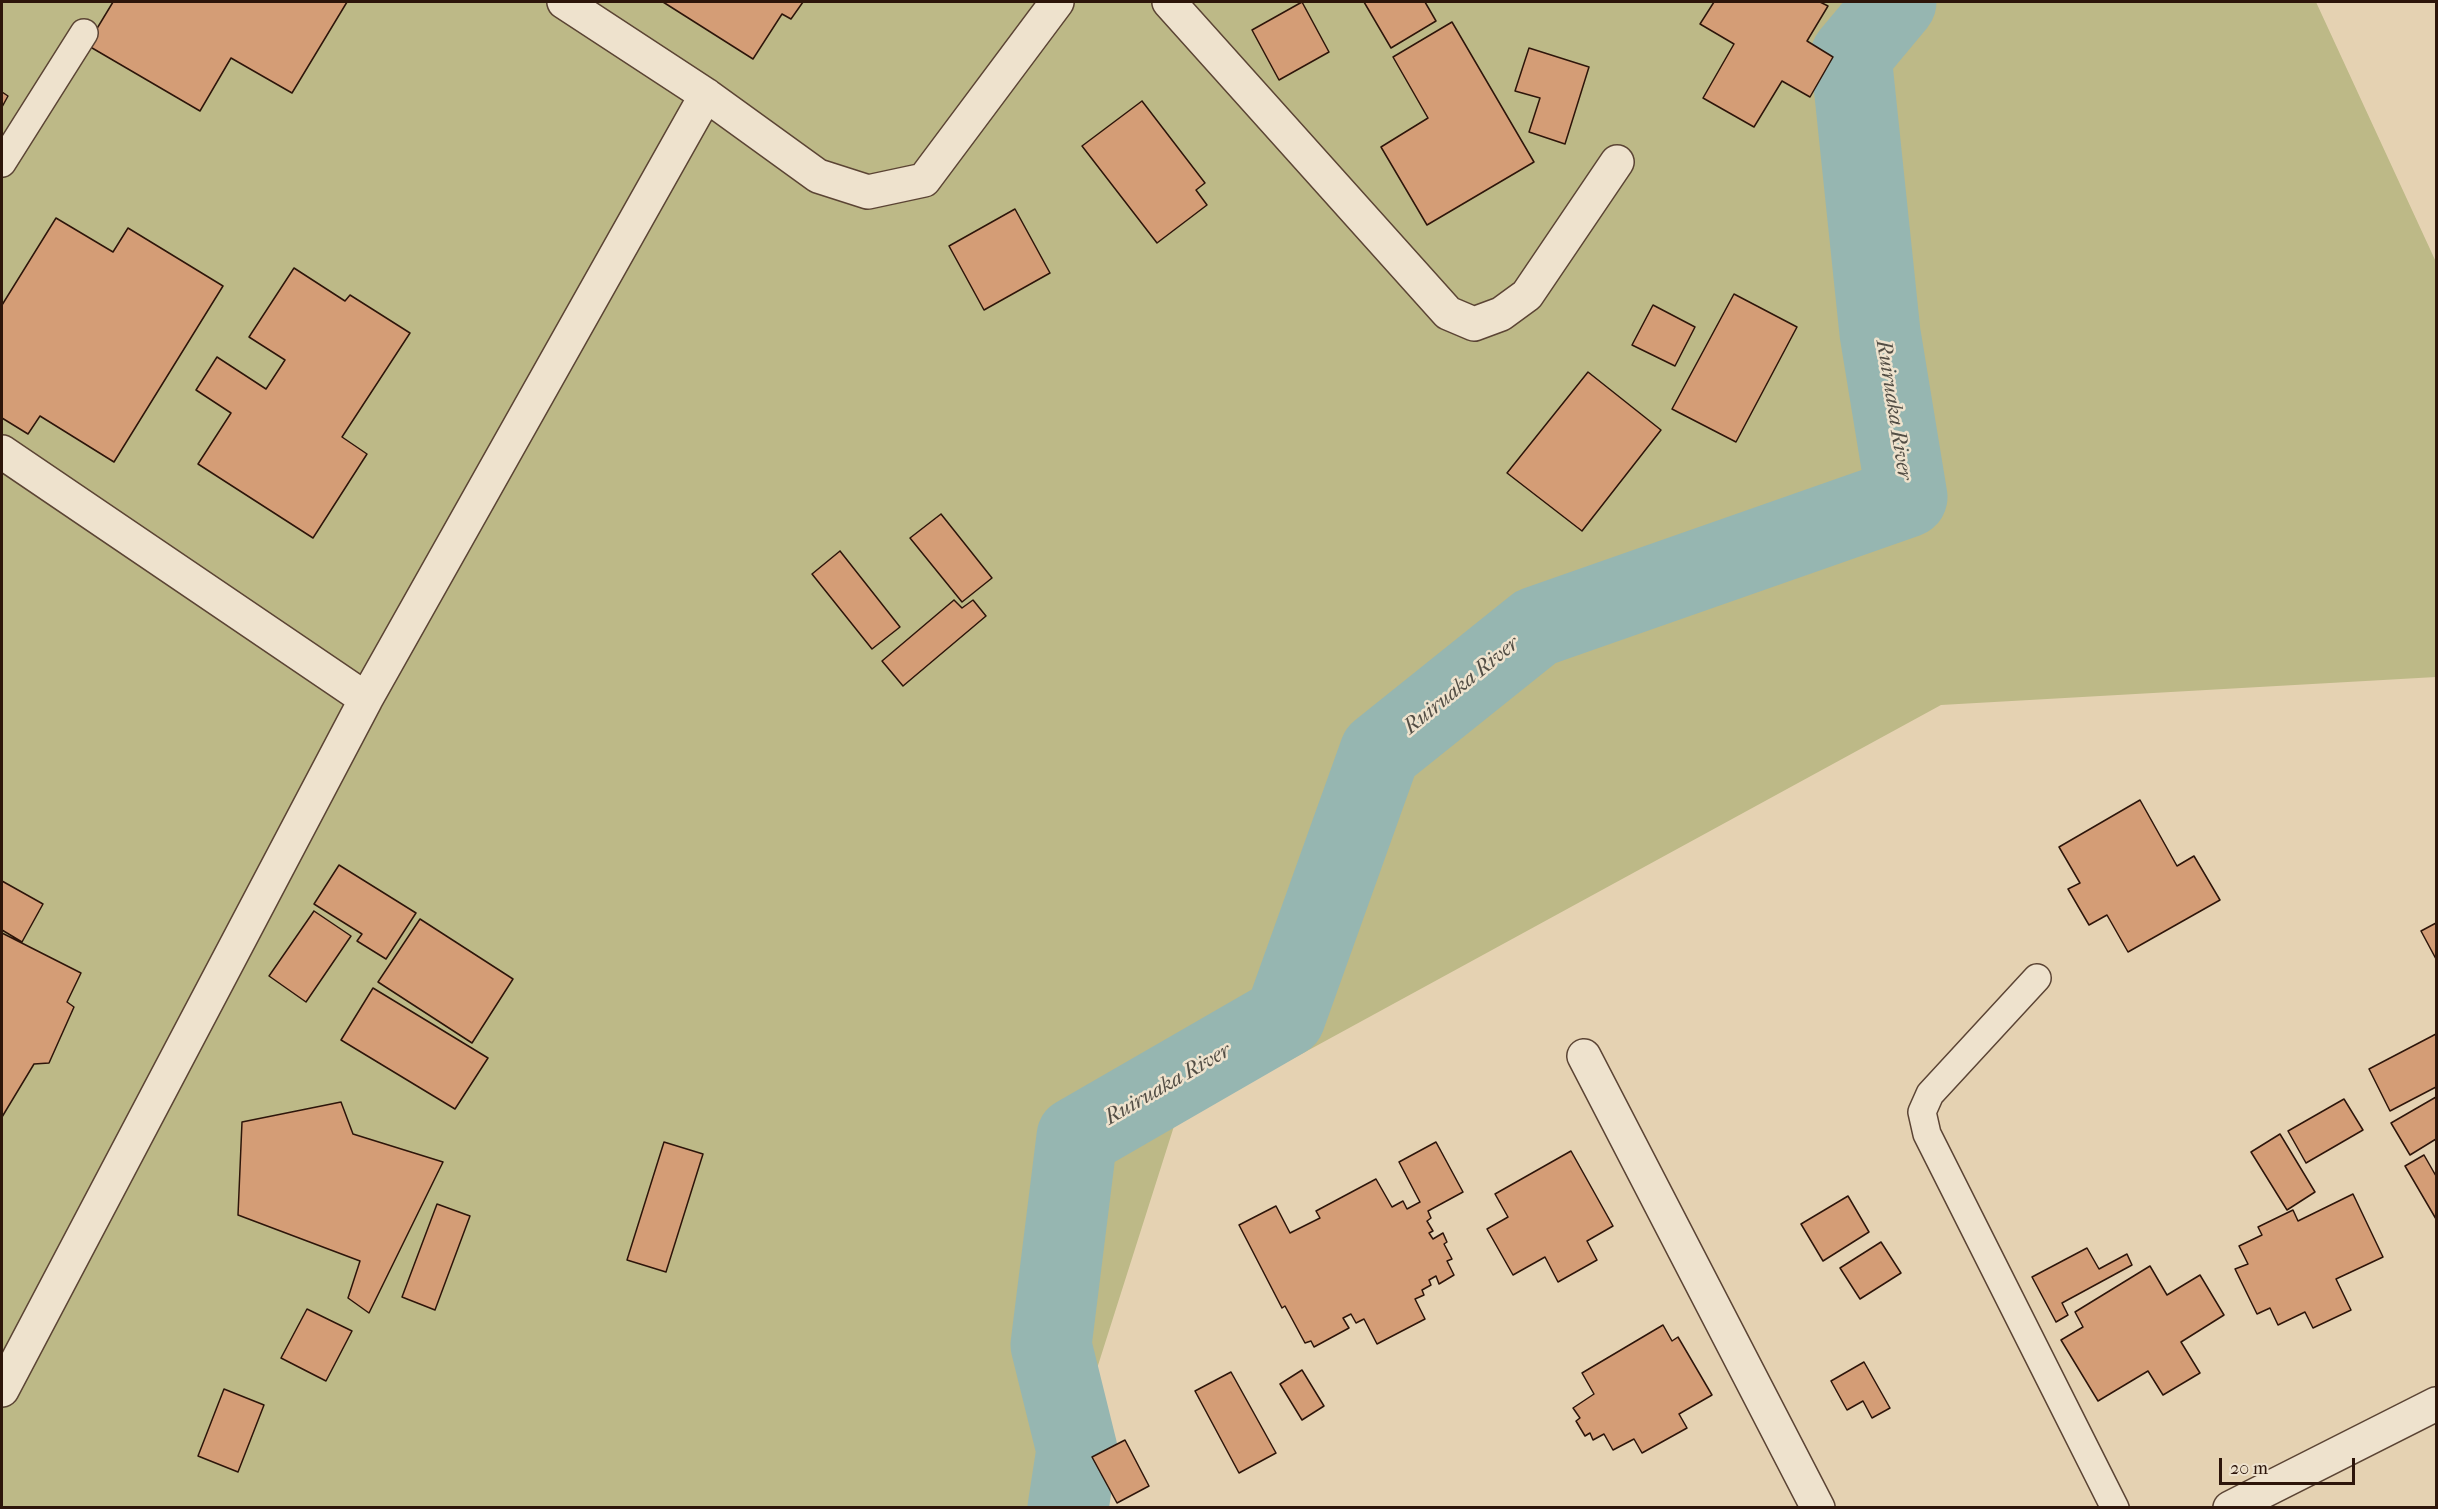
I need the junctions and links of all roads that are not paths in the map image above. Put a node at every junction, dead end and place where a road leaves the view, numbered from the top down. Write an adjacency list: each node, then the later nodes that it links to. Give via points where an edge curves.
1 (564, 2): 5 (street)
2 (1057, 2): 5 (street, via 924,180 868,192 818,176)
3 (1169, 2): 6 (street, via 1448,313 1474,324 1501,314 1527,295)
4 (84, 33): 7 (lane)
5 (706, 95): 9 (street)
6 (1617, 162)
7 (2, 163)
8 (2, 452): 9 (street)
9 (366, 699): 12 (street)
10 (2037, 978): 15 (lane, via 1930,1094 1922,1112 1927,1134)
11 (1584, 1056): 14 (street)
12 (2, 1390)
13 (2436, 1404): 16 (street)
14 (1818, 1508)
15 (2115, 1508)
16 (2230, 1508)

